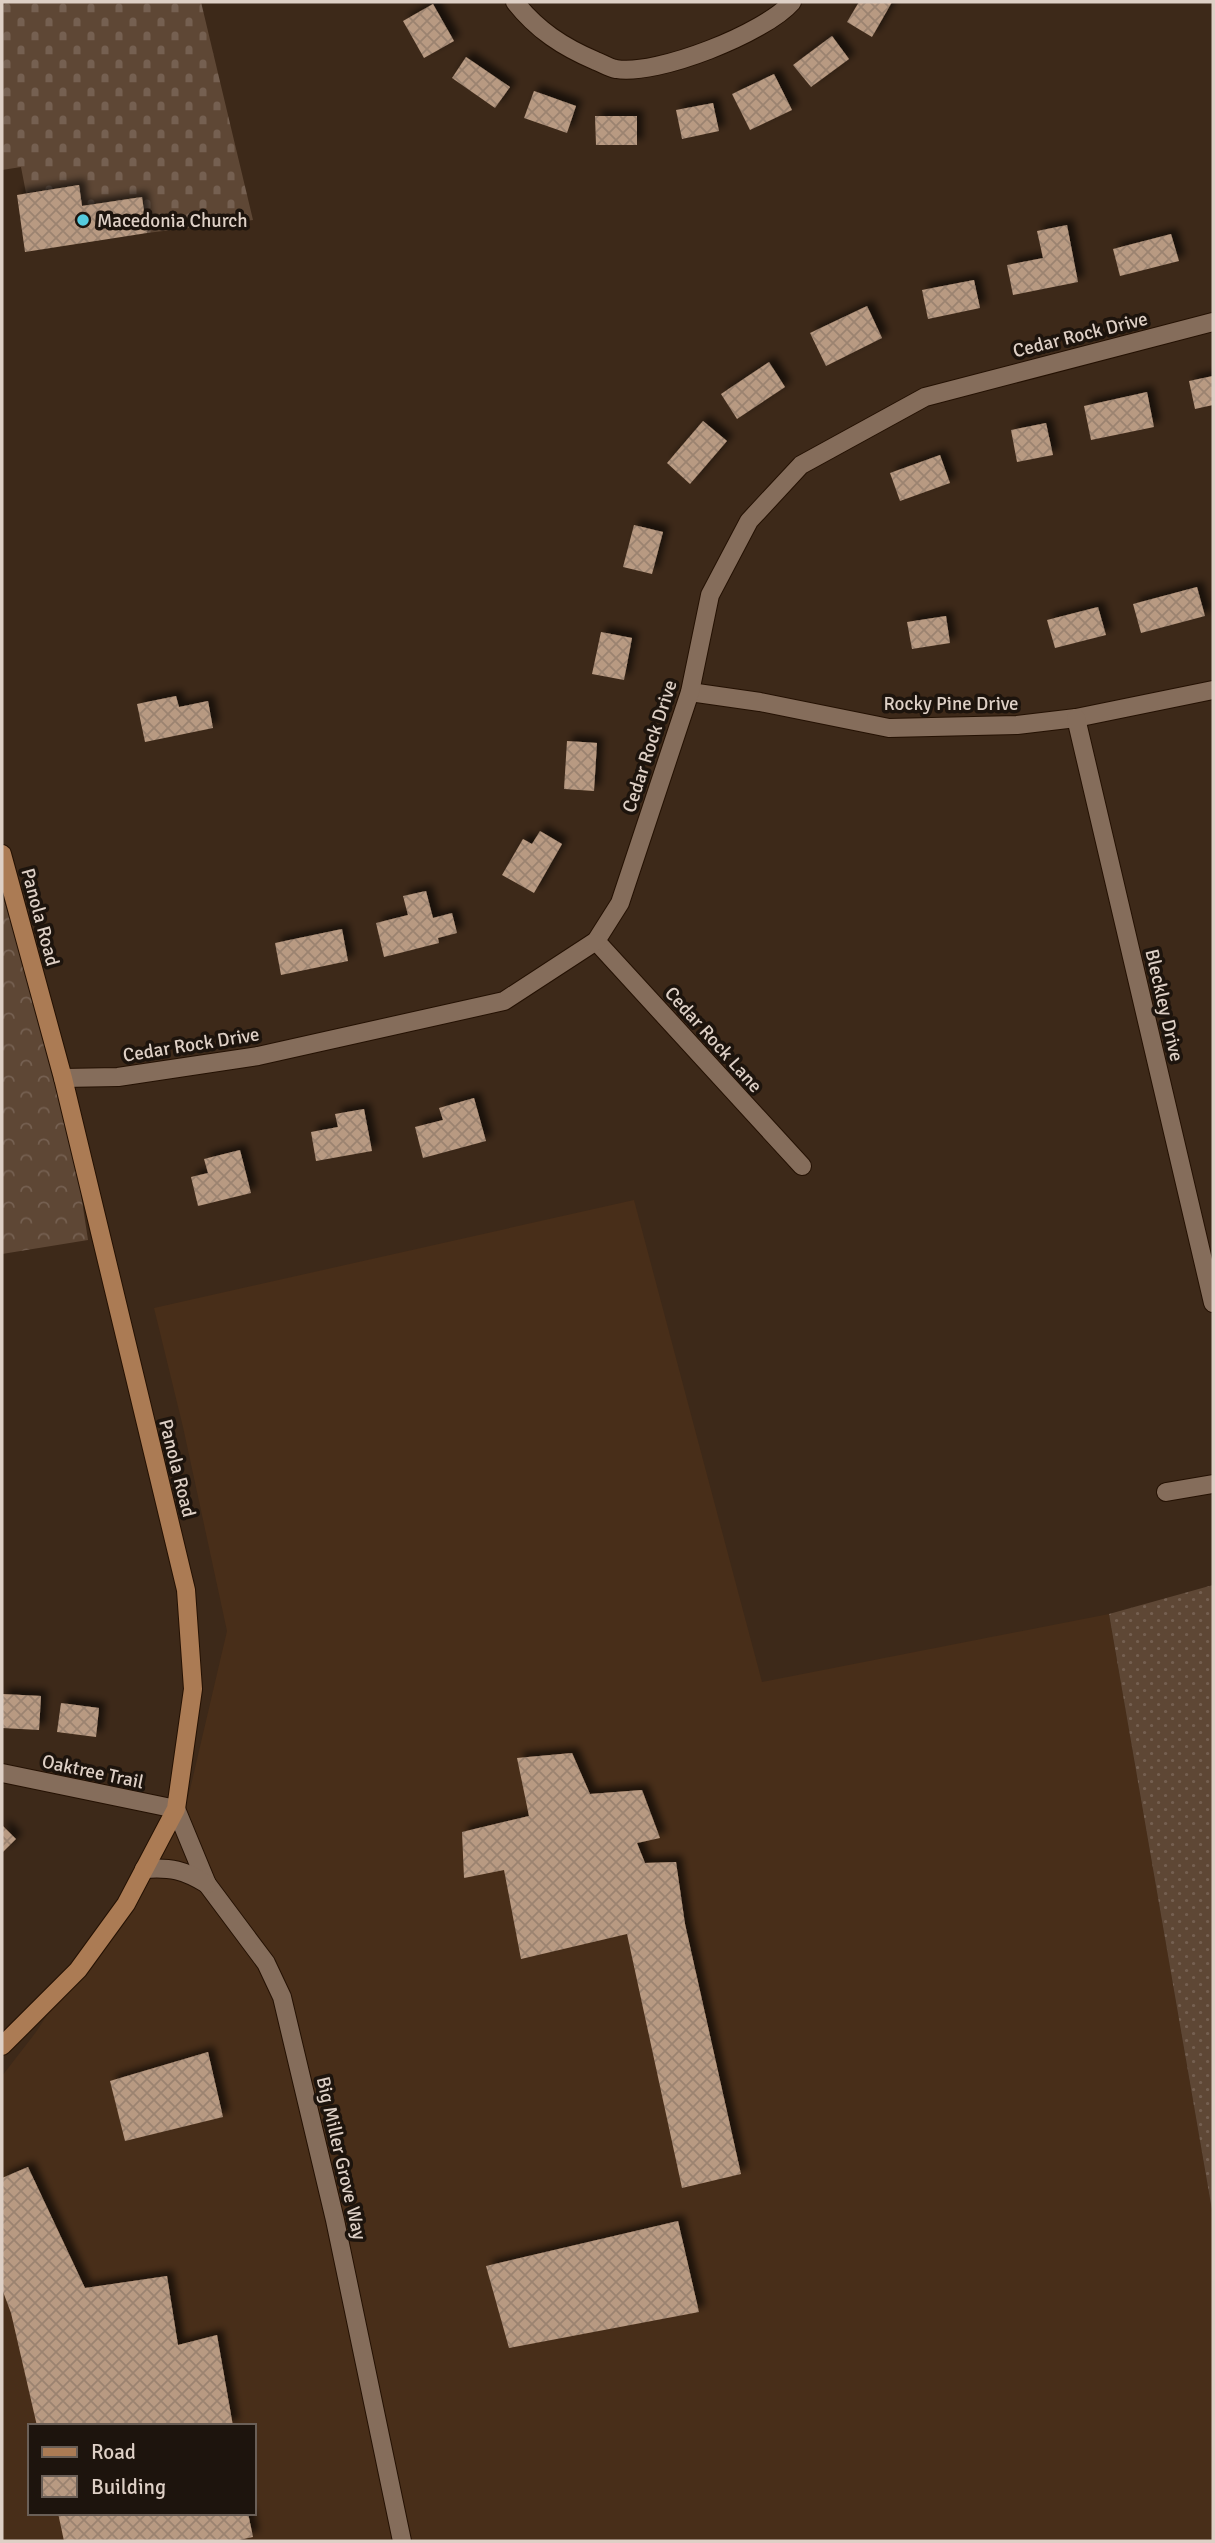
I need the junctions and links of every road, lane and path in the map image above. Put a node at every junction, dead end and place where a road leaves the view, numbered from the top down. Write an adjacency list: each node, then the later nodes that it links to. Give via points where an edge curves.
1 (515, 2): 2 (street, via 566,48 615,69 663,65 747,35)
2 (792, 2)
3 (1213, 322): 5 (street, Cedar Rock Drive, via 925,397 801,465 749,521 710,595)
4 (1213, 690): 6 (street, Rocky Pine Drive)
5 (690, 692): 6 (street, Rocky Pine Drive, via 889,728 1017,725); 8 (street, Cedar Rock Drive, via 620,903)
6 (1076, 718): 11 (street, Bleckley Drive)
7 (2, 854): 9 (main road, Panola Road)
8 (596, 941): 9 (street, Cedar Rock Drive, via 504,1001 258,1056 118,1077); 10 (street, Cedar Rock Lane)
9 (63, 1078): 15 (main road, Panola Road, via 186,1590 193,1689)
10 (802, 1166)
11 (1213, 1303)
12 (1213, 1484): 13 (street)
13 (1166, 1492)
14 (2, 1773): 15 (street, Oaktree Trail)
15 (176, 1810): 16 (main road, Panola Road); 17 (street, Big Miller Grove Way)
16 (144, 1869): 17 (street, via 170,1867); 18 (main road, Panola Road, via 126,1905 78,1970)
17 (207, 1884): 19 (street, Big Miller Grove Way, via 266,1963 282,1997 335,2220)
18 (2, 2046)
19 (402, 2541)

